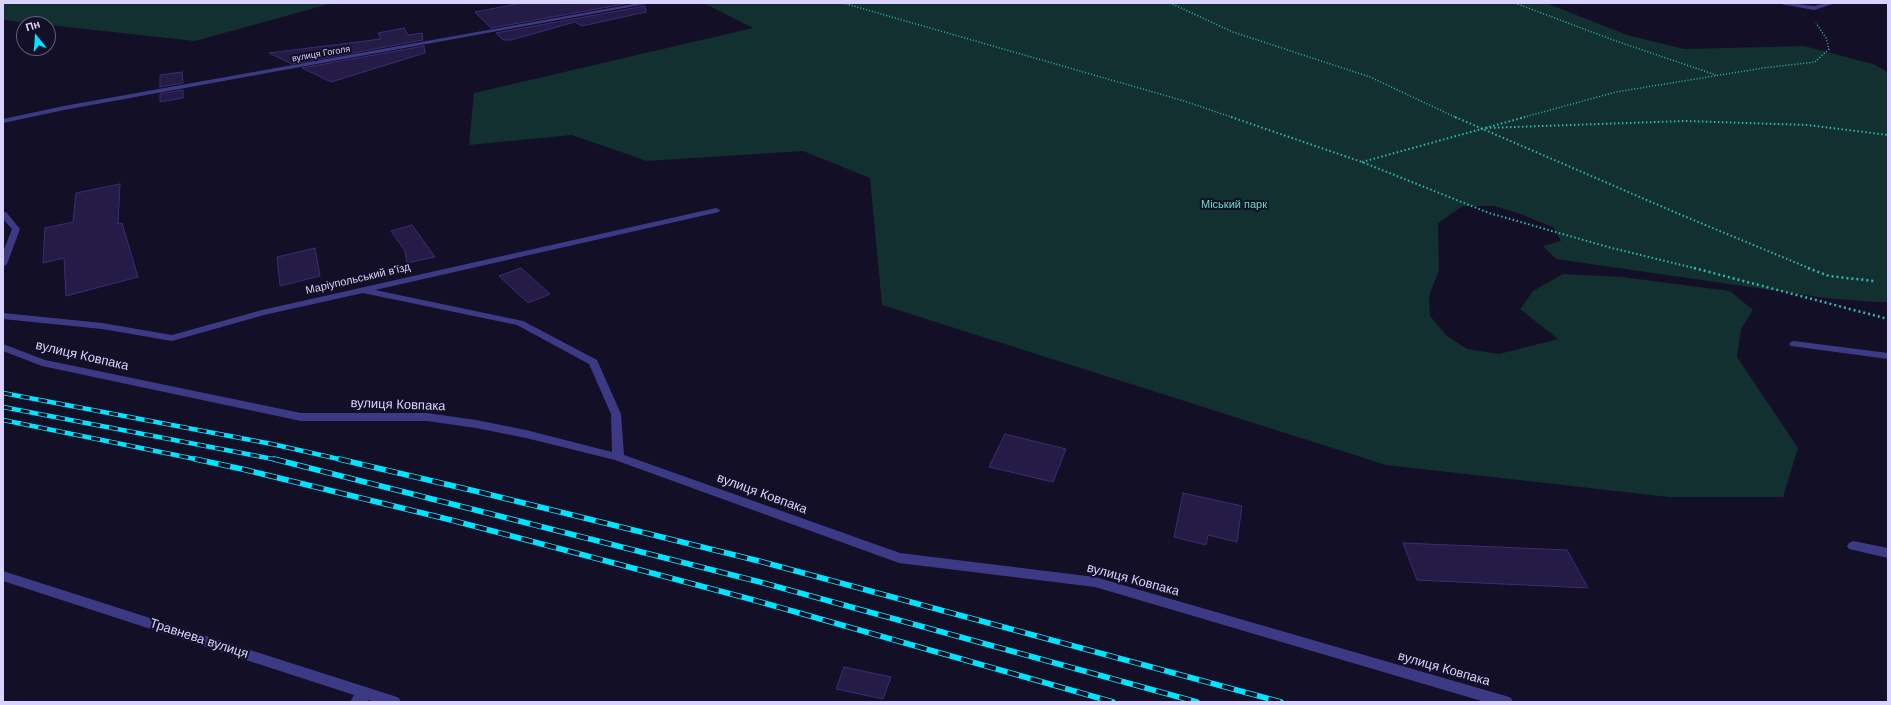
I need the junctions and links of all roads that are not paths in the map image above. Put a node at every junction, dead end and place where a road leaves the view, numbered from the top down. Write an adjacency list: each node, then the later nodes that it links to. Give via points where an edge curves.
1 (1778, 3): 2 (street, via 1814,8)
2 (1833, 3)
3 (642, 4): 4 (street, вулиця Гоголя)
4 (3, 121)
5 (716, 210): 8 (street, Маріупольський в'їзд)
6 (3, 214): 7 (street, via 16,229)
7 (3, 264)
8 (363, 290): 9 (street, Маріупольський в'їзд, via 262,313 172,338 102,326); 13 (street, via 520,323 593,362 616,414)
9 (3, 316)
10 (1794, 344): 12 (street)
11 (3, 347): 13 (street, вулиця Ковпака, via 42,363 301,417 427,417 526,434)
12 (1888, 356)
13 (618, 457): 19 (street, вулиця Ковпака, via 899,558 1095,582)
14 (1853, 546): 15 (street)
15 (1888, 553)
16 (3, 576): 17 (street, Травнева вулиця)
17 (362, 697): 18 (street, Травнева вулиця)
18 (394, 702)
19 (1506, 702)

